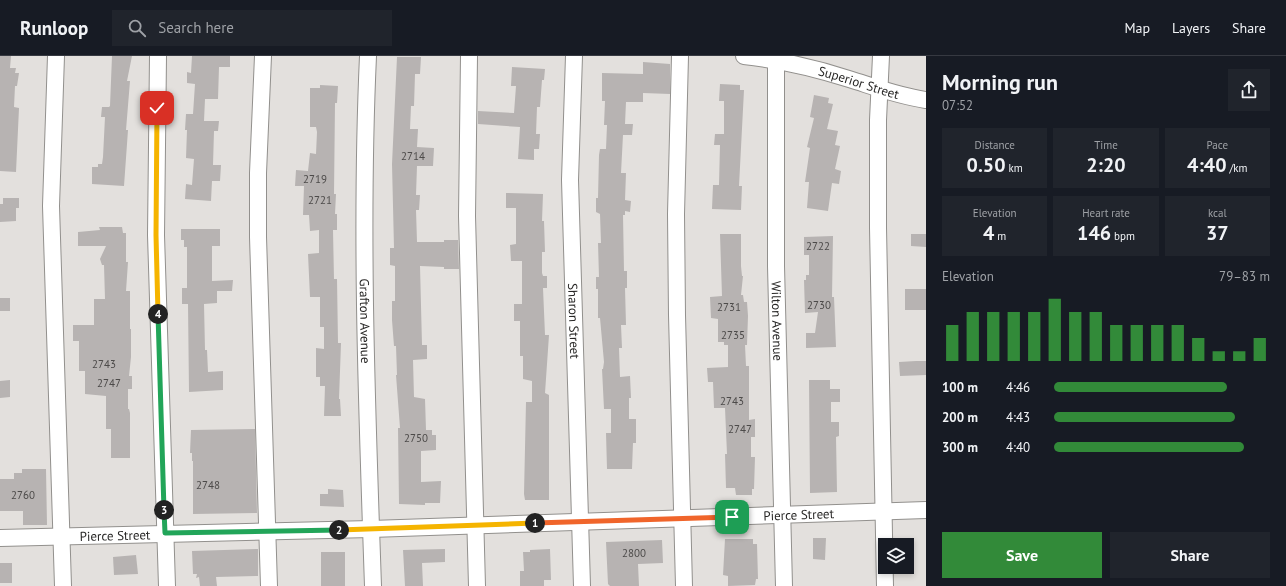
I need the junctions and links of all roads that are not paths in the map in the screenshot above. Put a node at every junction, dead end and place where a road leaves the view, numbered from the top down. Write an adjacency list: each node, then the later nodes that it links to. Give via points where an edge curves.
1 (56, 56): 22 (street, via 51,206)
2 (158, 56): 21 (street, via 156,235)
3 (263, 56): 20 (street, via 258,230)
4 (368, 56): 19 (street, Grafton Avenue, via 364,263)
5 (469, 56): 18 (street, via 467,216)
6 (574, 56): 17 (street, Sharon Street, via 570,180)
7 (680, 56): 16 (street, via 677,300)
8 (744, 56): 10 (street, Superior Street)
9 (881, 56): 11 (street)
10 (776, 58): 11 (street, Superior Street); 15 (street, Wilton Avenue, via 776,266)
11 (880, 90): 12 (street, Superior Street); 14 (street, via 878,228)
12 (926, 100)
13 (926, 510): 14 (street, Pierce Street)
14 (883, 511): 15 (street, Pierce Street); 32 (street)
15 (782, 515): 16 (street, Pierce Street); 31 (street, Wilton Avenue)
16 (682, 519): 17 (street, Pierce Street); 30 (street)
17 (580, 522): 18 (street, Pierce Street); 29 (street, Sharon Street)
18 (476, 525): 19 (street, Pierce Street); 28 (street)
19 (371, 529): 20 (street, Pierce Street); 27 (street, Grafton Avenue)
20 (268, 532): 21 (street, Pierce Street); 26 (street)
21 (165, 533): 22 (street, Pierce Street); 25 (street)
22 (62, 535): 23 (street, Pierce Street); 24 (street)
23 (0, 538)
24 (63, 586)
25 (167, 586)
26 (269, 586)
27 (373, 586)
28 (478, 586)
29 (582, 586)
30 (684, 586)
31 (784, 586)
32 (885, 586)

